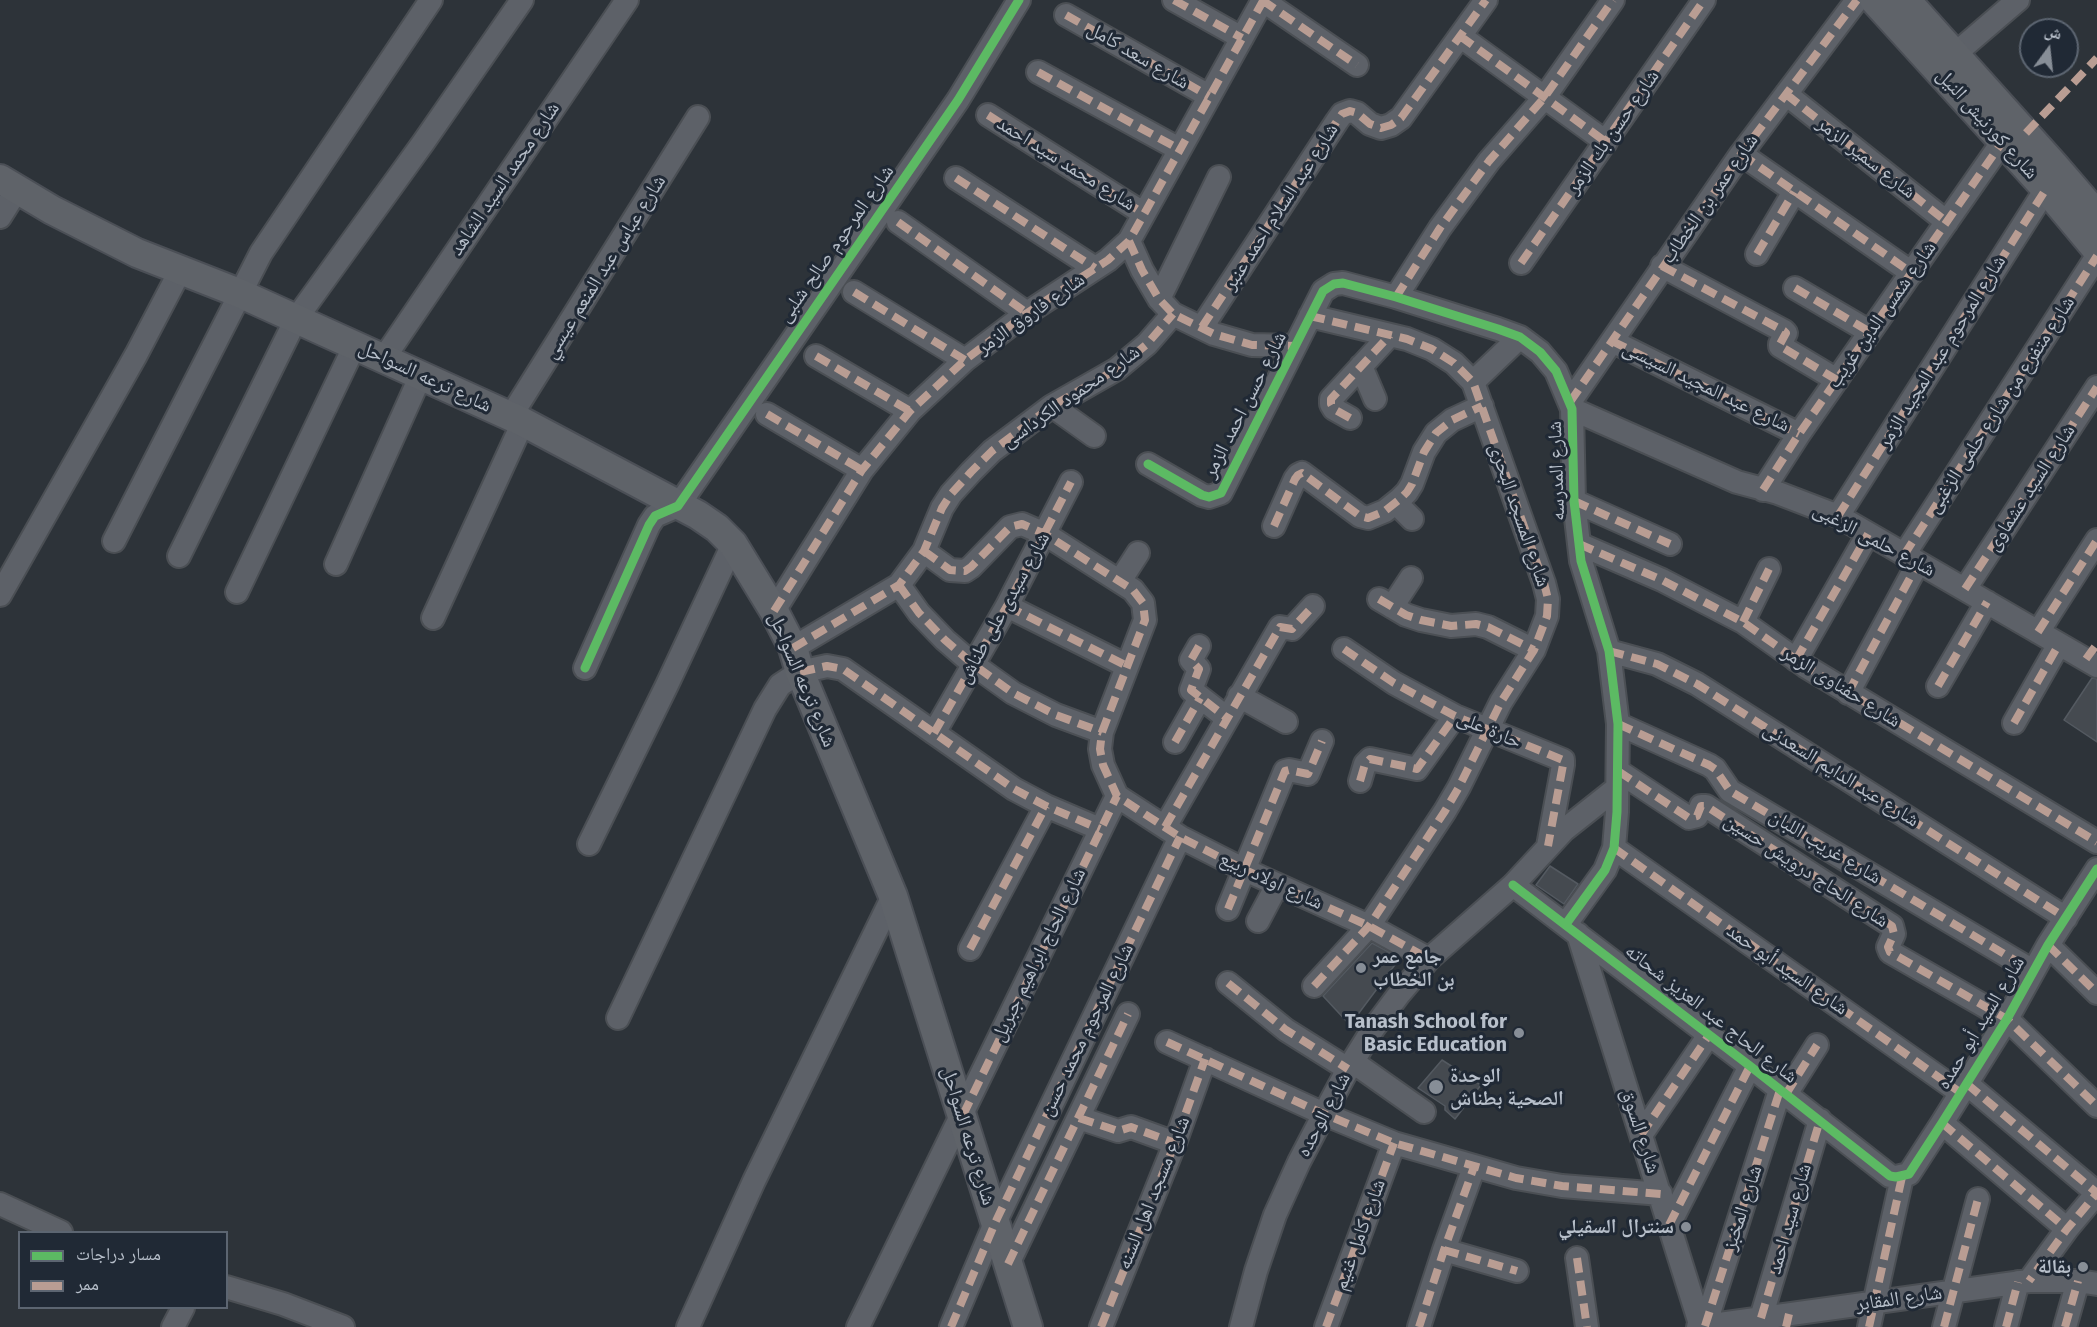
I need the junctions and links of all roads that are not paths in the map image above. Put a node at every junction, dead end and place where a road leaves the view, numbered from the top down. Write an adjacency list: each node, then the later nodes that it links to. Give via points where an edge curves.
1 (431, 0): 50 (street, via 284,217)
2 (522, 0): 55 (street)
3 (627, 0): 64 (street, شارع محمد السيد الشاهد)
4 (1018, 0): 86 (street, شارع المرحوم صالح شلبى, via 958,100)
5 (1174, 0): 15 (street)
6 (1263, 0): 15 (street, شارع فاروق الزمر); 17 (street)
7 (1486, 0): 14 (street, شارع عبد السلام احمد عنبر)
8 (1613, 0): 21 (street)
9 (1704, 0): 25 (street, شارع حسن بك الزمر)
10 (1905, 0): 16 (main road, شارع كورنيش النيل)
11 (2018, 0): 16 (street)
12 (1857, 2): 19 (street, شارع عمر بن الخطاب); 24 (main road, شارع كورنيش النيل)
13 (1066, 15): 20 (street, شارع سعد كامل)
14 (1460, 36): 21 (street); 56 (street, شارع عبد السلام احمد عنبر, via 1401,118 1391,125 1381,128 1357,113 1342,114)
15 (1242, 38): 20 (street, شارع فاروق الزمر)
16 (1954, 54): 34 (main road, شارع كورنيش النيل)
17 (1357, 64)
18 (1038, 72): 26 (street)
19 (1785, 94): 27 (street, شارع عمر بن الخطاب); 37 (street, شارع سمير الزمر)
20 (1209, 96): 26 (street, شارع فاروق الزمر)
21 (1544, 98): 25 (street); 51 (street, via 1489,161)
22 (988, 115): 33 (street, شارع محمد سيد احمد)
23 (698, 117): 78 (street, شارع عباس عبد المنعم عيسي)
24 (2003, 141): 31 (main road, شارع كورنيش النيل); 37 (street, شارع شمس الدين غريب)
25 (1606, 142): 42 (street, شارع حسن بك الزمر)
26 (1179, 149): 33 (street, شارع فاروق الزمر)
27 (1741, 154): 32 (street); 43 (street, شارع عمر بن الخطاب)
28 (1219, 177): 52 (street, شارع محمود الكرداسى)
29 (957, 178): 44 (street)
30 (9, 184): 35 (street); 45 (main road, شارع ترعه السواحل, via 94,232)
31 (2046, 189): 39 (main road, شارع كورنيش النيل); 87 (street, شارع المرحوم عبد المجيد الزمر)
32 (1794, 192): 40 (street); 46 (street)
33 (1143, 213): 38 (street, شارع فاروق الزمر)
34 (2097, 216)
35 (0, 218)
36 (898, 222): 53 (street)
37 (1947, 222): 46 (street, شارع شمس الدين غريب)
38 (1129, 241): 44 (street, شارع فاروق الزمر); 52 (street)
39 (2097, 250)
40 (1757, 254)
41 (2097, 256): 99 (street, شارع متفرع من شارع حلمى الزغبى)
42 (1521, 263)
43 (1662, 266): 60 (street, شارع عمر بن الخطاب); 68 (street, via 1785,331 1780,346)
44 (1095, 268): 53 (street, شارع فاروق الزمر)
45 (180, 271): 50 (main road, شارع ترعه السواحل); 107 (street)
46 (1912, 273): 57 (street, شارع شمس الدين غريب)
47 (1795, 288): 57 (street)
48 (1323, 291): 51 (street, شارع المدرسه, via 1343,283); 54 (street, شارع حسن احمد الزمر)
49 (854, 292): 65 (street)
50 (239, 293): 55 (main road, شارع ترعه السواحل); 92 (street)
51 (1396, 297): 59 (street, شارع المدرسه)
52 (1166, 306): 56 (street); 72 (street, شارع محمود الكرداسى, via 1147,344 1117,369)
53 (1027, 313): 65 (street, شارع فاروق الزمر)
54 (1310, 316): 58 (street, شارع المسجد البحرى); 62 (street, شارع حسن احمد الزمر)
55 (296, 319): 61 (main road, شارع ترعه السواحل); 98 (street)
56 (1202, 327): 62 (street, via 1252,345)
57 (1870, 332): 68 (street, شارع شمس الدين غريب)
58 (1390, 335): 66 (street); 69 (street, شارع المسجد البحرى, via 1432,349)
59 (1520, 338): 69 (street); 74 (street, شارع المدرسه, via 1540,352 1556,371)
60 (1612, 341): 74 (street, شارع عمر بن الخطاب); 79 (street, شارع عبد المجيد السيسى)
61 (355, 345): 64 (main road, شارع ترعه السواحل); 106 (street)
62 (1295, 346): 81 (street, شارع حسن احمد الزمر, via 1221,493 1202,495)
63 (816, 356): 75 (street)
64 (384, 358): 67 (main road, شارع ترعه السواحل)
65 (965, 360): 75 (street, شارع فاروق الزمر)
66 (1360, 366): 71 (street); 77 (street, via 1331,399 1334,409)
67 (421, 375): 78 (main road, شارع ترعه السواحل); 100 (street)
68 (1837, 380): 79 (street, شارع شمس الدين غريب)
69 (1473, 382): 73 (street, شارع المسجد البحرى)
70 (2097, 387): 105 (street, شارع السيد عشماوى)
71 (1375, 399)
72 (1052, 406): 80 (street); 96 (street, شارع محمود الكرداسى, via 970,472 942,508)
73 (1482, 406): 88 (street, via 1452,420 1436,433 1424,452 1404,511 1360,516 1302,474 1298,475); 118 (street, شارع المسجد البحرى, via 1548,599 1547,616)
74 (1571, 406): 84 (street, شارع حلمى الزغبى, via 1737,482); 85 (street, شارع المدرسه)
75 (910, 411): 82 (street, شارع فاروق الزمر)
76 (767, 414): 82 (street)
77 (1350, 418)
78 (517, 419): 86 (main road, شارع ترعه السواحل); 112 (street, شارع عباس عبد المنعم عيسي)
79 (1799, 434): 84 (street, شارع شمس الدين غريب)
80 (1094, 436)
81 (1148, 464)
82 (862, 470): 111 (street, شارع فاروق الزمر)
83 (1071, 482): 89 (street, شارع سيدى على طناش)
84 (1763, 490): 87 (street, شارع حلمى الزغبى)
85 (1574, 501): 94 (street, شارع المدرسه); 95 (street)
86 (678, 506): 93 (main road, شارع ترعه السواحل, via 707,521); 125 (street, via 655,516 649,525)
87 (1838, 516): 90 (street, شارع حلمى الزغبى)
88 (1274, 525)
89 (1045, 534): 96 (street, via 1022,524 1010,527 971,567 958,572); 103 (street); 109 (street, شارع سيدى على طناش)
90 (1868, 534): 99 (street, شارع حلمى الزغبى); 122 (street)
91 (2097, 540): 114 (street)
92 (114, 541)
93 (733, 544): 111 (main road, شارع ترعه السواحل); 147 (street)
94 (1579, 544): 113 (street, شارع حفناوى الزمر, via 1662,580); 119 (street, شارع المدرسه)
95 (1670, 544)
96 (924, 551): 104 (street, شارع محمود الكرداسى)
97 (1138, 553): 103 (street)
98 (179, 556)
99 (1911, 559): 105 (street, شارع حلمى الزغبى); 127 (street, شارع متفرع من شارع حلمى الزغبى)
100 (336, 564)
101 (1769, 569): 113 (street)
102 (1411, 578): 118 (street, via 1386,603 1406,615 1436,624 1488,627)
103 (1120, 581): 124 (street, via 1143,603 1145,620)
104 (899, 585): 121 (street, شارع محمود الكرداسى); 123 (street, via 945,640)
105 (1965, 589): 108 (street, شارع حلمى الزغبى)
106 (237, 592)
107 (0, 594)
108 (1987, 602): 114 (street, شارع حلمى الزغبى); 126 (street)
109 (1007, 606): 123 (street, شارع سيدى على طناش); 124 (street)
110 (1313, 606): 128 (street, شارع المرحوم محمد حسن, via 1292,629 1280,627)
111 (774, 611): 121 (main road, شارع ترعه السواحل)
112 (433, 618)
113 (1743, 622): 122 (street, شارع حفناوى الزمر)
114 (2038, 632): 115 (street, شارع حلمى الزغبى)
115 (2059, 644): 120 (street, شارع حلمى الزغبى); 133 (street)
116 (1199, 646): 129 (street, via 1191,660 1199,669 1190,689)
117 (1344, 649): 130 (street, حارة على, via 1394,683)
118 (1534, 650): 135 (street, شارع المسجد البحرى)
119 (1609, 651): 134 (street, شارع المدرسه); 156 (street, شارع عبد الدايم السعدنى, via 1657,664 1697,684)
120 (2094, 656)
121 (797, 660): 137 (street, via 843,669); 154 (main road, شارع ترعه السواحل); 168 (street, شارع محمود الكرداسى, via 765,709)
122 (1796, 660): 127 (street, شارع حفناوى الزمر)
123 (974, 665): 136 (street, via 1056,715); 137 (street, شارع سيدى على طناش)
124 (1127, 666): 136 (street)
125 (585, 668)
126 (1938, 686)
127 (1848, 693): 146 (street, شارع حفناوى الزمر)
128 (1239, 696): 131 (street, شارع المرحوم محمد حسن); 132 (street)
129 (1200, 698): 131 (street); 139 (street)
130 (1455, 716): 135 (street, حارة على); 141 (street, via 1418,769 1387,772 1370,759)
131 (1227, 718): 145 (street, شارع المرحوم محمد حسن)
132 (1286, 722)
133 (2014, 723)
134 (1618, 724): 140 (street, شارع المدرسه); 163 (street, شارع غريب اللبان, via 1709,765 1730,790)
135 (1486, 729): 148 (street, حارة على, via 1563,760); 158 (street, شارع المسجد البحرى, via 1445,811)
136 (1102, 732): 142 (street, via 1102,765)
137 (934, 733): 143 (street, via 1014,789)
138 (1322, 741): 151 (street, via 1308,774 1284,771)
139 (1175, 742)
140 (1618, 779): 148 (street, شارع الوحده); 149 (street, شارع المدرسه); 169 (street, شارع الحاج درويش حسين, via 1689,818 1706,806 1892,926 1890,952)
141 (1360, 781)
142 (1117, 796): 144 (street, شارع الحاج ابراهيم جبريل); 145 (street, شارع اولاد ربيع)
143 (1046, 806): 144 (street); 161 (street)
144 (1100, 829): 181 (street, شارع الحاج ابراهيم جبريل)
145 (1172, 832): 151 (street, شارع اولاد ربيع); 194 (street, شارع المرحوم محمد حسن)
146 (2097, 842)
147 (589, 844)
148 (1548, 846): 153 (street, شارع الوحده)
149 (1614, 848): 159 (street); 176 (street, شارع السيد أبو حمد)
150 (2097, 868): 156 (street, شارع السيد أبو حمده)
151 (1243, 869): 152 (street, شارع اولاد ربيع); 155 (street)
152 (1277, 885): 157 (street); 158 (street, شارع اولاد ربيع)
153 (1514, 885): 159 (street, شارع الحاج عبد العزيز شحاته); 162 (street, شارع الوحده)
154 (893, 896): 181 (main road, شارع ترعه السواحل); 212 (street, via 754,1181)
155 (1228, 909)
156 (2066, 918): 160 (street, شارع السيد أبو حمده)
157 (1258, 921)
158 (1369, 926): 162 (street, شارع اولاد ربيع); 165 (street, شارع المسجد البحرى)
159 (1572, 929): 170 (street, شارع الحاج عبد العزيز شحاته); 185 (street, شارع السوق)
160 (2048, 945): 163 (street, شارع السيد أبو حمده); 166 (street)
161 (970, 949)
162 (1429, 959): 174 (street, شارع الوحده)
163 (2033, 971): 169 (street, شارع السيد أبو حمده)
164 (1228, 983): 174 (street, via 1286,1030)
165 (1314, 986)
166 (2097, 993)
167 (1128, 1014): 182 (street)
168 (618, 1018)
169 (2007, 1019): 176 (street, شارع السيد أبو حمده); 178 (street)
170 (1709, 1035): 175 (street, شارع الحاج عبد العزيز شحاته); 185 (street)
171 (1167, 1042): 173 (street)
172 (1817, 1045): 177 (street, شارع المخبز)
173 (1205, 1059): 180 (street); 186 (street, شارع مسجد اهل السنه)
174 (1350, 1065): 179 (street); 180 (street, شارع الوحده)
175 (1750, 1066): 177 (street, شارع الحاج عبد العزيز شحاته); 195 (street)
176 (1964, 1088): 184 (street, شارع السيد أبو حمده); 190 (street, شارع السيد أبو حمد)
177 (1783, 1092): 183 (street, شارع الحاج عبد العزيز شحاته); 221 (street, شارع المخبز)
178 (2097, 1106)
179 (1424, 1112)
180 (1324, 1114): 187 (street); 217 (street, شارع الوحده, via 1275,1215)
181 (963, 1115): 194 (main road, شارع ترعه السواحل); 213 (street, شارع الحاج ابراهيم جبريل)
182 (1079, 1118): 186 (street, via 1118,1131 1131,1127); 200 (street)
183 (1820, 1120): 189 (street, شارع الحاج عبد العزيز شحاته); 208 (street, شارع سيد احمد)
184 (1942, 1123): 189 (street, شارع السيد أبو حمده, via 1909,1174); 196 (street)
185 (1641, 1135): 191 (street, شارع السوق)
186 (1174, 1143): 216 (street, شارع مسجد اهل السنه)
187 (1394, 1143): 188 (street); 218 (street, شارع كامل غنيم)
188 (1474, 1167): 191 (street, via 1562,1186); 198 (street)
189 (1894, 1175): 206 (street)
190 (2097, 1193): 196 (street)
191 (1661, 1194): 195 (street, شارع السوق)
192 (1978, 1199): 205 (street)
193 (0, 1204): 197 (street)
194 (995, 1223): 200 (main road, شارع ترعه السواحل); 214 (street, شارع المرحوم محمد حسن)
195 (1669, 1225): 221 (street, شارع السوق)
196 (2067, 1229): 202 (street)
197 (58, 1231)
198 (1444, 1250): 201 (street); 219 (street)
199 (1577, 1258): 220 (street)
200 (1008, 1264): 215 (main road, شارع ترعه السواحل)
201 (1517, 1271)
202 (2024, 1282): 203 (street, شارع المقابر); 205 (street, شارع المقابر); 224 (street)
203 (2087, 1282): 225 (street)
204 (228, 1288): 211 (street)
205 (1954, 1291): 206 (street, شارع المقابر); 223 (street)
206 (1875, 1302): 209 (street, شارع المقابر); 222 (street)
207 (182, 1309): 210 (street)
208 (1761, 1318): 209 (street, شارع المقابر); 221 (street, شارع المقابر)
209 (1787, 1321)
210 (173, 1327)
211 (343, 1327)
212 (688, 1327)
213 (858, 1327)
214 (951, 1327)
215 (1028, 1327)
216 (1101, 1327)
217 (1241, 1327)
218 (1326, 1327)
219 (1419, 1327)
220 (1587, 1327)
221 (1701, 1327)
222 (1869, 1327)
223 (1944, 1327)
224 (2006, 1327)
225 (2064, 1327)

